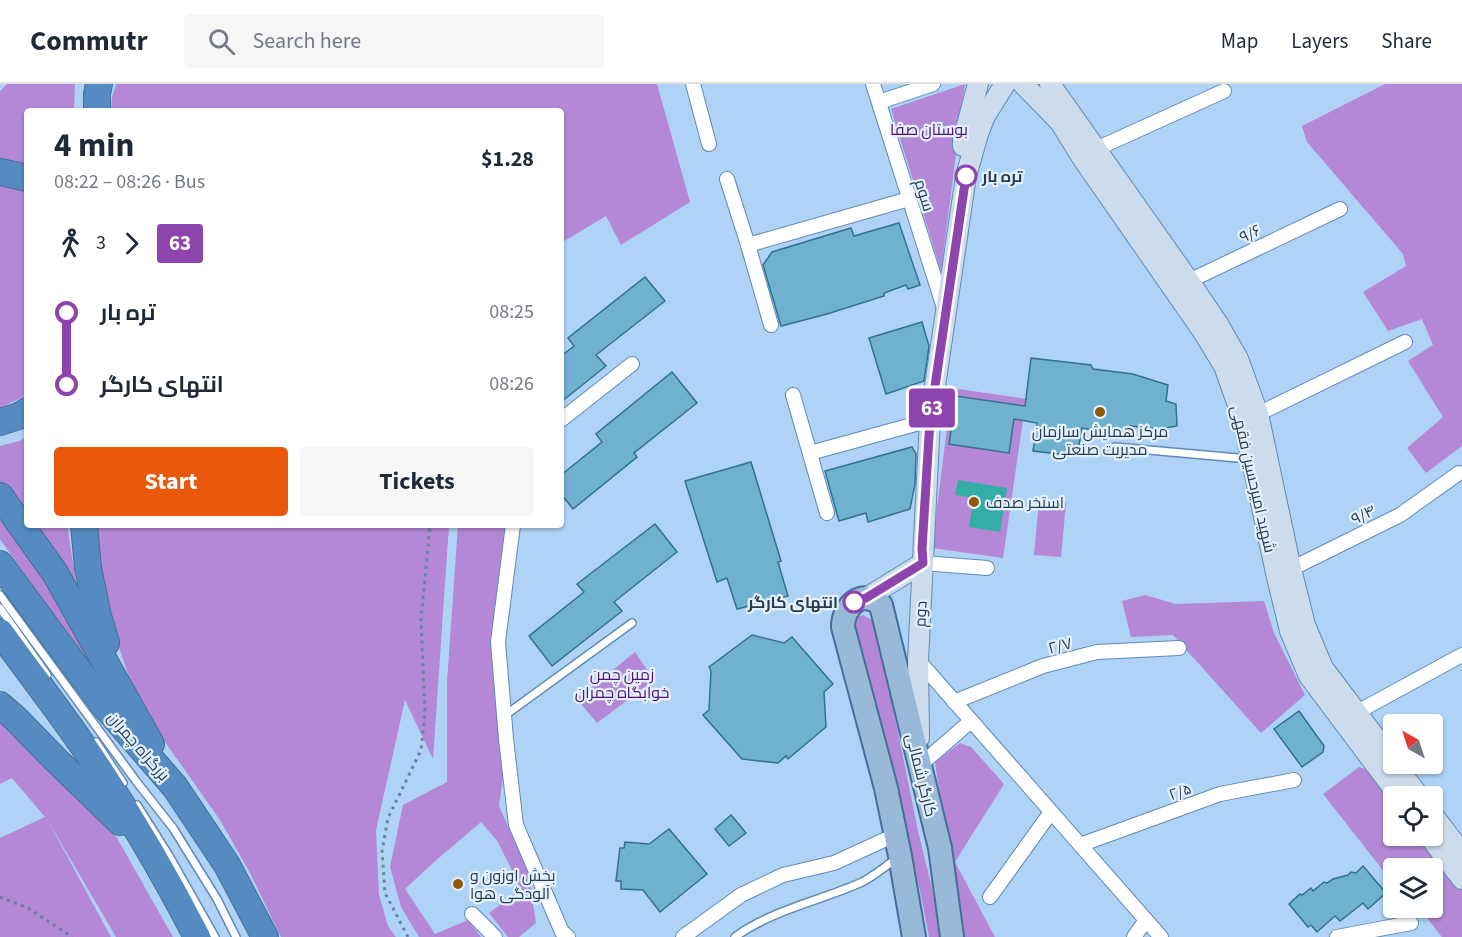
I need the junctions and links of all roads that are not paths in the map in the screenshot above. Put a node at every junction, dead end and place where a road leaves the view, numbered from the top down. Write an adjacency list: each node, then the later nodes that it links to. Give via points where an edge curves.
1 (99, 84): 11 (highway)
2 (693, 84): 12 (street)
3 (873, 84): 10 (street, سوم)
4 (933, 84): 10 (street)
5 (978, 84): 15 (street, دوم, via 963,140)
6 (1005, 84): 15 (street, دوم, via 985,116)
7 (1023, 84): 13 (street, شهید امیرحسین فقهی)
8 (1050, 84): 13 (street, شهید امیرحسین فقهی)
9 (1224, 90): 13 (street)
10 (879, 102): 18 (street, سوم)
11 (97, 108)
12 (710, 144)
13 (1090, 154): 21 (street, شهید امیرحسین فقهی)
14 (0, 172): 16 (highway)
15 (966, 176): 22 (street, دوم)
16 (24, 177)
17 (726, 179): 20 (street)
18 (909, 199): 20 (street); 22 (street, سوم)
19 (1341, 209): 21 (street, ۹/۶)
20 (748, 245): 23 (street)
21 (1182, 286): 28 (street, شهید امیرحسین فقهی)
22 (946, 315): 30 (street, دوم)
23 (771, 325)
24 (1406, 342): 28 (street)
25 (632, 364): 29 (street)
26 (793, 395): 33 (street)
27 (24, 413): 31 (highway)
28 (1251, 416): 34 (street, شهید امیرحسین فقهی); 43 (street, شهید امیرحسین فقهی)
29 (564, 418)
30 (930, 420): 33 (street); 40 (street, دوم)
31 (0, 422)
32 (1115, 447): 34 (lane)
33 (810, 453): 37 (street)
34 (1251, 459): 43 (street, شهید امیرحسین فقهی)
35 (1459, 473): 43 (street, ۹/۴, via 1400,515)
36 (0, 496): 54 (highway, via 55,573)
37 (827, 513)
38 (84, 528): 54 (highway, via 98,616)
39 (513, 528): 57 (street, via 498,642)
40 (923, 563): 42 (street); 45 (street); 52 (street, دوم)
41 (0, 564): 67 (highway, بزرگراه چمران, via 104,705)
42 (987, 568)
43 (1283, 571): 58 (street, شهید امیرحسین فقهی, via 1290,631 1309,676)
44 (0, 595): 84 (lane, via 173,828)
45 (866, 598): 62 (main road, کارگر شمالی, via 881,605); 73 (main road, via 854,602 846,611 843,627)
46 (0, 608): 53 (lane)
47 (632, 623): 57 (lane)
48 (0, 632): 74 (highway, via 79,741)
49 (1179, 648): 55 (street, ۲/۷, via 1097,652 1043,666)
50 (1462, 655): 58 (street)
51 (0, 660): 74 (highway)
52 (918, 660): 55 (street); 62 (street, دوم)
53 (54, 684)
54 (127, 700): 67 (highway)
55 (954, 702): 59 (street)
56 (0, 705): 74 (highway)
57 (504, 716): 81 (street, via 516,825)
58 (1349, 717): 61 (street, شهید امیرحسین فقهی); 65 (street, شهید امیرحسین فقهی)
59 (971, 721): 62 (street); 70 (street)
60 (94, 740): 68 (lane)
61 (1383, 752)
62 (919, 766): 90 (main road, کارگر شمالی, via 940,848)
63 (1402, 774): 66 (street, شهید امیرحسین فقهی)
64 (1294, 780): 72 (street, ۲/۵, via 1220,794)
65 (1393, 786)
66 (1411, 786)
67 (175, 787): 85 (highway, بزرگراه چمران, via 227,865)
68 (130, 794)
69 (135, 803): 83 (lane)
70 (1051, 812): 72 (street); 77 (street)
71 (1444, 837): 75 (street); 76 (street)
72 (1080, 845): 79 (street)
73 (898, 846): 87 (street, via 783,875 741,895); 88 (lane, via 863,881 769,916); 89 (main road)
74 (152, 853): 82 (highway)
75 (1462, 853)
76 (1462, 879)
77 (990, 897)
78 (472, 914): 86 (street)
79 (1146, 920): 91 (street); 92 (street)
80 (1411, 923): 93 (street)
81 (561, 935)
82 (197, 937)
83 (216, 937)
84 (236, 937)
85 (265, 937)
86 (495, 937)
87 (683, 937)
88 (735, 937)
89 (914, 937)
90 (952, 937)
91 (1134, 937)
92 (1161, 937)
93 (1338, 937)

